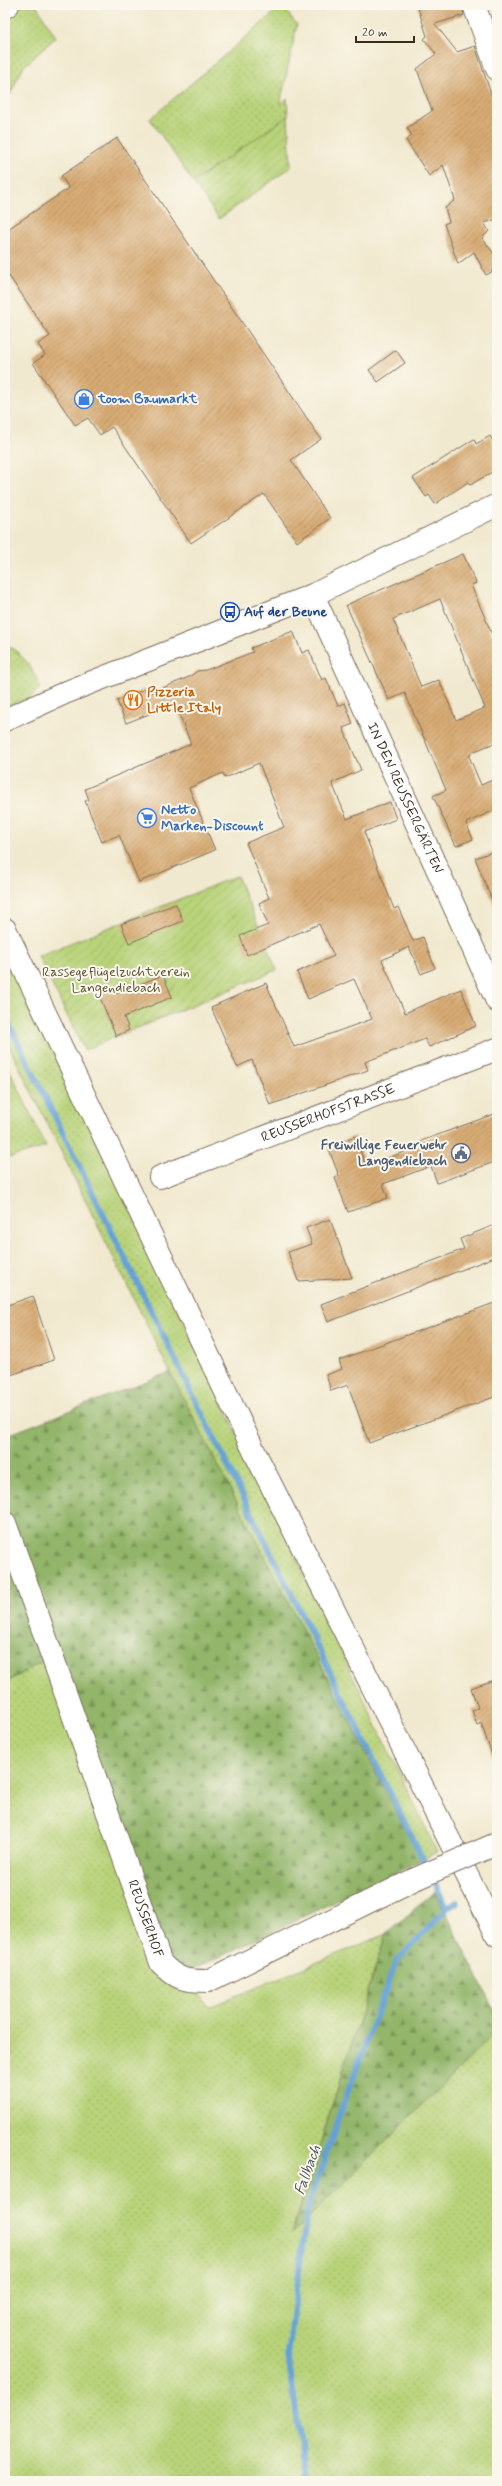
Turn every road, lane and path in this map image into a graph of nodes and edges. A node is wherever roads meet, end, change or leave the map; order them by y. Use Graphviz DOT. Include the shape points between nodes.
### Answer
graph roads {
  1 [pos="8,5"];
  2 [pos="474,5"];
  3 [pos="5,7"];
  4 [pos="497,69"];
  5 [pos="497,505"];
  6 [pos="313,594"];
  7 [pos="5,720"];
  8 [pos="5,929"];
  9 [pos="497,1001"];
  10 [pos="497,1049"];
  11 [pos="160,1177"];
  12 [pos="5,1523"];
  13 [pos="497,1844"];
  14 [pos="482,1905"];
  15 [pos="497,1935"];
  16 [pos="497,1944"];
  1 -- 3 [label="street"];
  2 -- 4 [label="street"];
  5 -- 6 [label="street"];
  6 -- 7 [label="street" via="82,686"];
  6 -- 9 [label="street, IN DEN REUSSERGÄRTEN"];
  8 -- 14 [label="street" via="254,1451"];
  10 -- 11 [label="street, REUSSERHOFSTRASSE"];
  12 -- 13 [label="street, REUSSERHOF, bridge" via="161,1963 172,1974 188,1981 208,1981 415,1879"];
  14 -- 15 [label="street"];
  14 -- 16 [label="street"];
}
